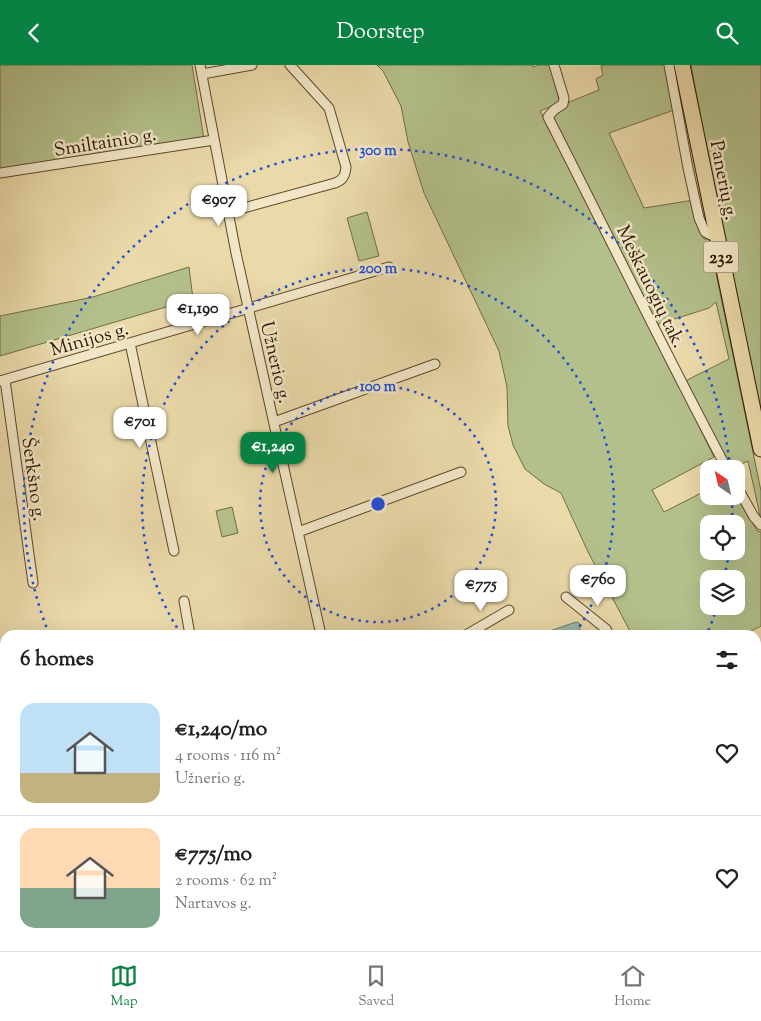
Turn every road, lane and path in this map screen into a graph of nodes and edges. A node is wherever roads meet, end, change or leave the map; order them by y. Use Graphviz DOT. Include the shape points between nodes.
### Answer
graph roads {
  1 [pos="252,65"];
  2 [pos="290,65"];
  3 [pos="554,65"];
  4 [pos="669,65"];
  5 [pos="682,65"];
  6 [pos="201,69"];
  7 [pos="214,141"];
  8 [pos="0,173"];
  9 [pos="228,212"];
  10 [pos="717,238"];
  11 [pos="389,267"];
  12 [pos="249,309"];
  13 [pos="130,343"];
  14 [pos="435,364"];
  15 [pos="2,380"];
  16 [pos="274,422"];
  17 [pos="761,449"];
  18 [pos="722,460"];
  19 [pos="461,472"];
  20 [pos="745,501"];
  21 [pos="761,525"];
  22 [pos="298,532"];
  23 [pos="174,551"];
  24 [pos="33,583"];
  25 [pos="566,597"];
  26 [pos="184,601"];
  27 [pos="509,610"];
  28 [pos="189,630"];
  29 [pos="320,630"];
  30 [pos="475,630"];
  31 [pos="606,630"];
  1 -- 6 [label="street"];
  2 -- 9 [label="street" via="328,107 346,174 335,183"];
  3 -- 18 [label="street, Meškauogių tak." via="564,98 563,104 548,117"];
  4 -- 10 [label="street" via="699,218 704,232"];
  5 -- 10 [label="main road, Panerių g. / 232"];
  6 -- 7 [label="street, Užnerio g."];
  7 -- 8 [label="street, Smiltainio g."];
  7 -- 9 [label="street, Užnerio g."];
  9 -- 12 [label="street, Užnerio g."];
  10 -- 17 [label="main road, Panerių g. / 232"];
  11 -- 12 [label="street, Minijos g."];
  12 -- 13 [label="street, Minijos g."];
  12 -- 16 [label="street, Užnerio g."];
  13 -- 15 [label="street, Minijos g."];
  13 -- 23 [label="street"];
  14 -- 16 [label="street"];
  15 -- 24 [label="street, Šerkšno g."];
  16 -- 22 [label="street, Užnerio g."];
  19 -- 22 [label="street"];
  20 -- 21 [label="street"];
  22 -- 29 [label="street, Užnerio g."];
  25 -- 31 [label="street"];
  26 -- 28 [label="street"];
  27 -- 30 [label="street"];
}
